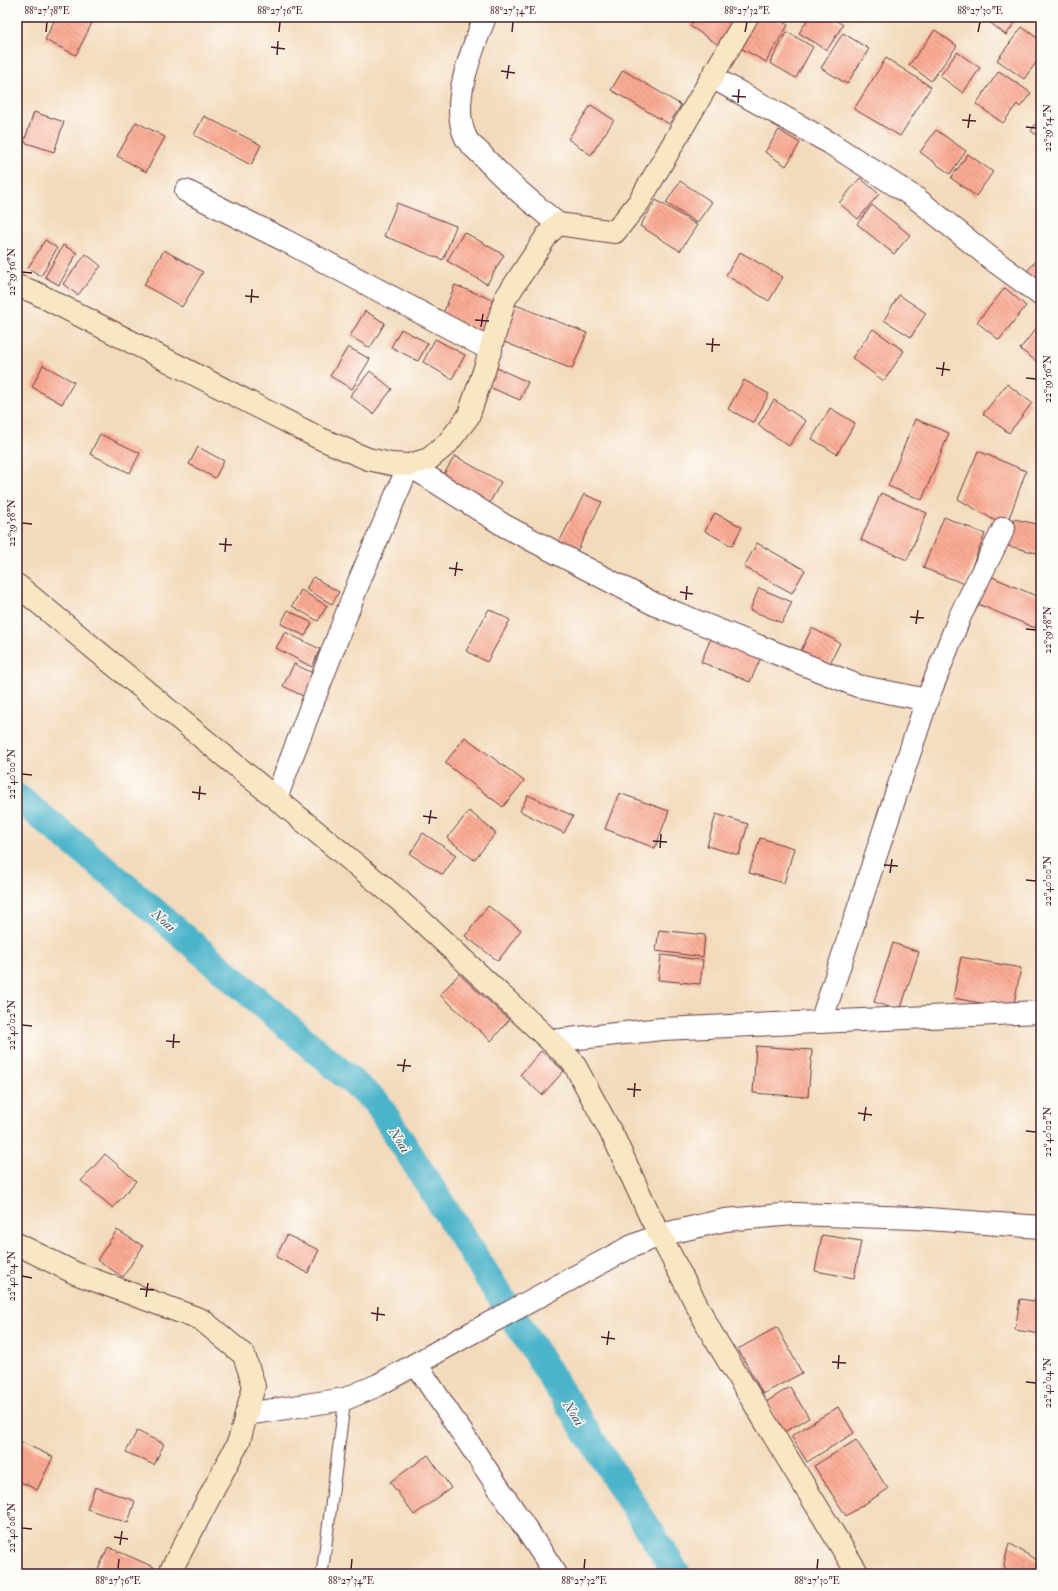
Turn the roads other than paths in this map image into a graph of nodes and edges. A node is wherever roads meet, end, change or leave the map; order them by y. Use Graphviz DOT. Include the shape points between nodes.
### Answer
graph roads {
  1 [pos="485,17"];
  2 [pos="747,17"];
  3 [pos="712,77"];
  4 [pos="186,190"];
  5 [pos="558,224"];
  6 [pos="17,286"];
  7 [pos="1041,295"];
  8 [pos="490,350"];
  9 [pos="409,465"];
  10 [pos="1004,528"];
  11 [pos="17,585"];
  12 [pos="927,700"];
  13 [pos="276,798"];
  14 [pos="1041,1012"];
  15 [pos="821,1022"];
  16 [pos="551,1041"];
  17 [pos="1041,1227"];
  18 [pos="660,1235"];
  19 [pos="17,1244"];
  20 [pos="416,1364"];
  21 [pos="345,1399"];
  22 [pos="246,1414"];
  23 [pos="169,1574"];
  24 [pos="322,1574"];
  25 [pos="556,1574"];
  26 [pos="858,1574"];
  1 -- 5 [label="street" via="470,55 462,88 460,119 466,139 499,174"];
  2 -- 3 [label="street"];
  3 -- 5 [label="street" via="639,202 614,232"];
  3 -- 7 [label="street" via="830,143 918,199"];
  4 -- 8 [label="street"];
  5 -- 8 [label="street" via="548,234 505,299"];
  6 -- 9 [label="street" via="34,292 318,438 368,459"];
  8 -- 9 [label="street" via="468,417 447,444 429,459"];
  9 -- 12 [label="street" via="505,526 656,605 858,686"];
  9 -- 13 [label="street" via="360,578"];
  10 -- 12 [label="street" via="960,616"];
  11 -- 13 [label="street"];
  12 -- 15 [label="street"];
  13 -- 16 [label="street" via="399,900"];
  14 -- 15 [label="street"];
  15 -- 16 [label="street" via="662,1029"];
  16 -- 18 [label="street" via="573,1062 615,1140"];
  17 -- 18 [label="street" via="914,1218 794,1214 725,1220"];
  18 -- 20 [label="street" via="630,1247"];
  18 -- 26 [label="street" via="712,1334"];
  19 -- 22 [label="street" via="75,1273 202,1320 244,1355 254,1386"];
  20 -- 21 [label="street" via="378,1385"];
  20 -- 25 [label="street"];
  21 -- 22 [label="street"];
  21 -- 24 [label="lane"];
  22 -- 23 [label="street" via="239,1441"];
}
